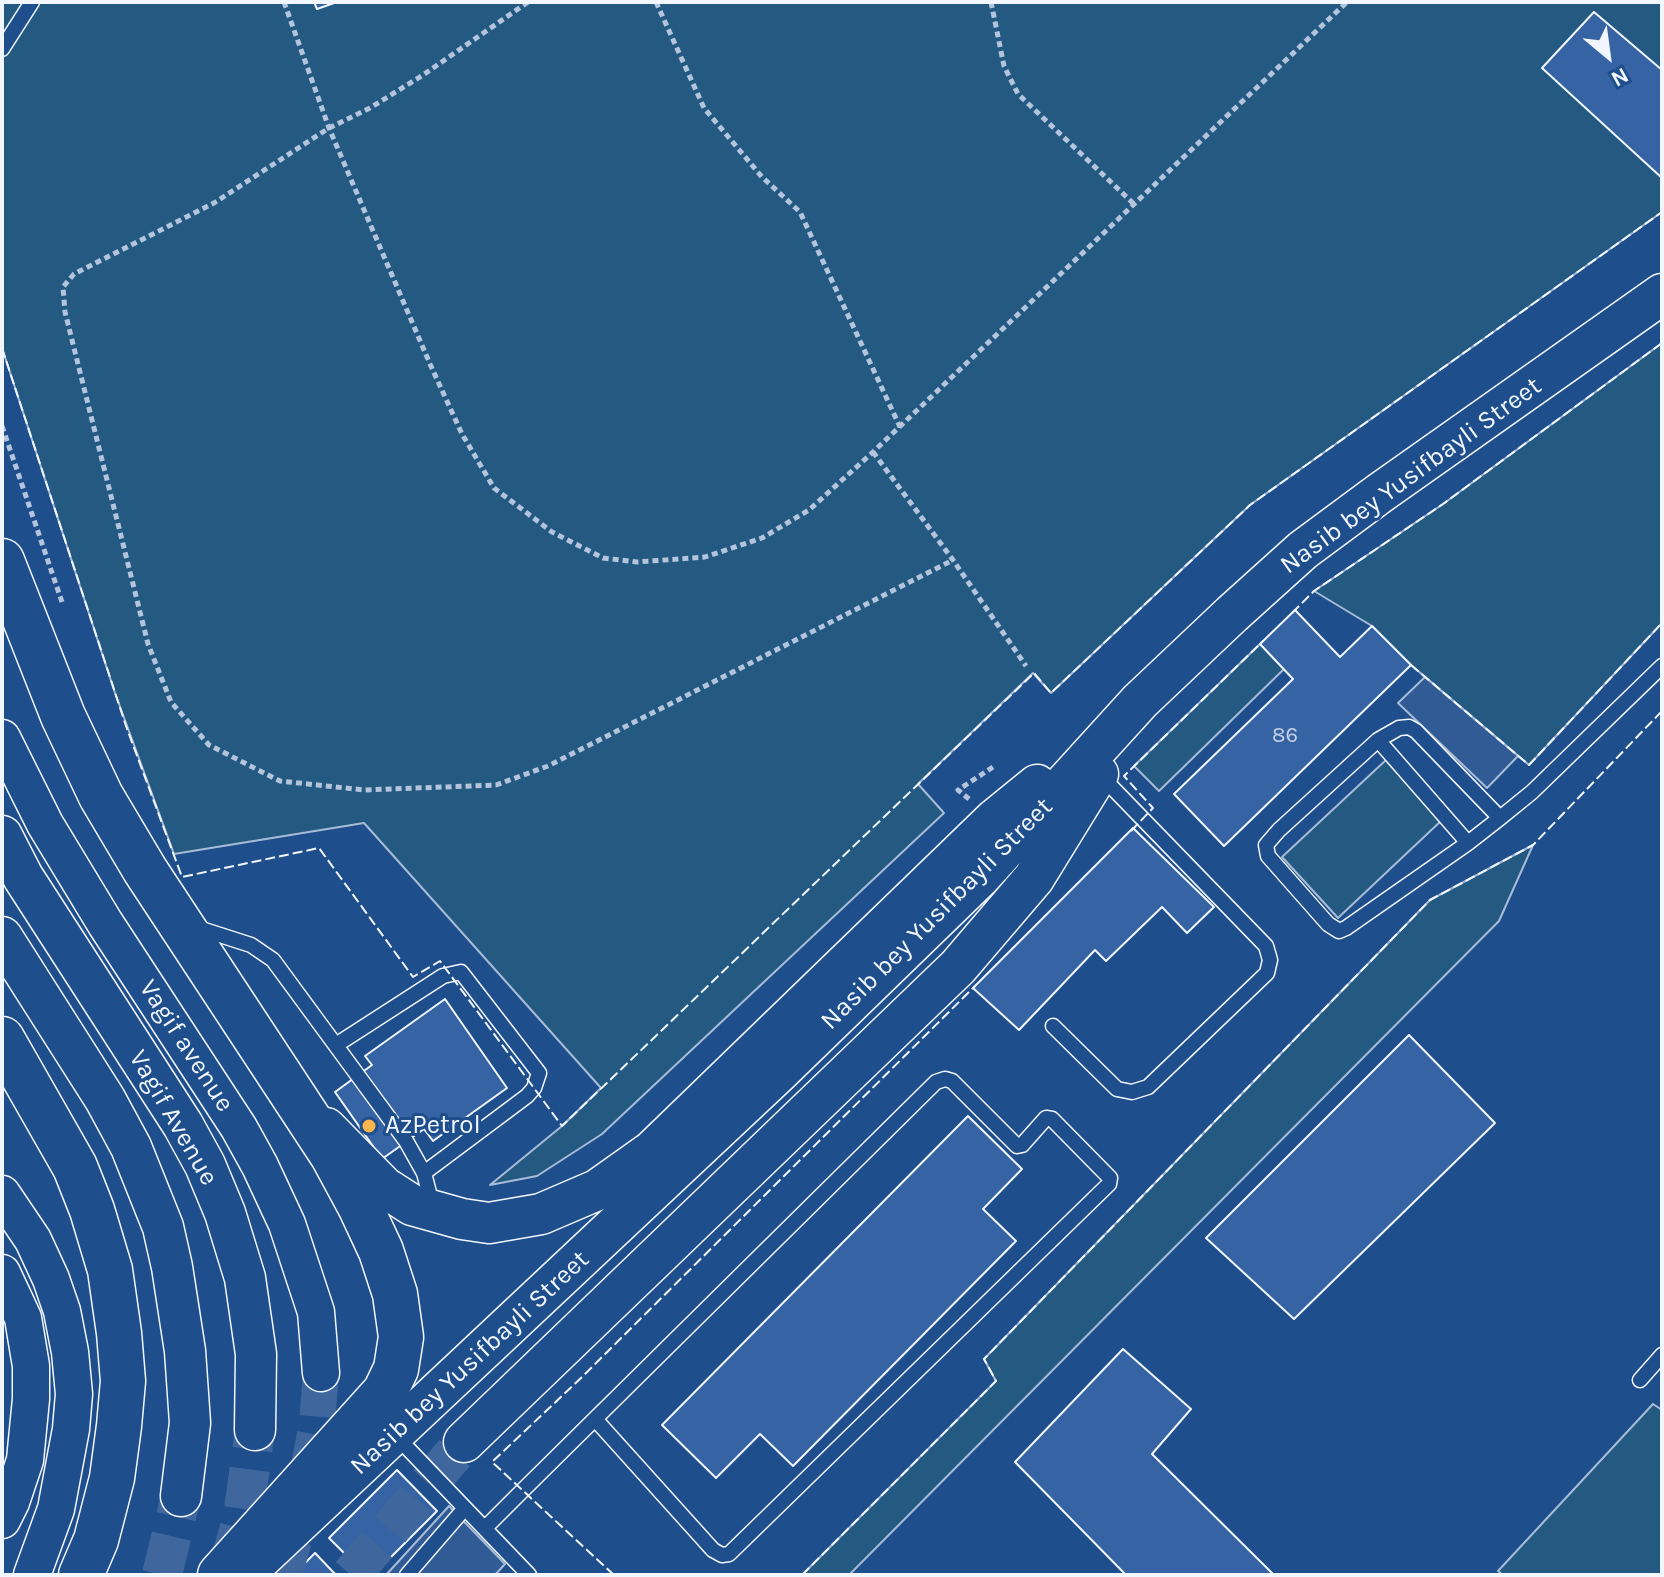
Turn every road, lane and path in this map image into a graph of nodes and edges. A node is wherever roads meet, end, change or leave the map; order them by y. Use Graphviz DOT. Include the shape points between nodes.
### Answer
graph roads {
  1 [pos="32,2"];
  2 [pos="284,2"];
  3 [pos="528,2"];
  4 [pos="656,2"];
  5 [pos="991,2"];
  6 [pos="1347,2"];
  7 [pos="2,49"];
  8 [pos="329,128"];
  9 [pos="1135,205"];
  10 [pos="1662,294"];
  11 [pos="2,426"];
  12 [pos="900,427"];
  13 [pos="873,452"];
  14 [pos="953,560"];
  15 [pos="2,561"];
  16 [pos="66,614"];
  17 [pos="1026,666"];
  18 [pos="1662,666"];
  19 [pos="1140,701"];
  20 [pos="2,738"];
  21 [pos="1378,740"];
  22 [pos="996,765"];
  23 [pos="1098,773"];
  24 [pos="958,790"];
  25 [pos="1500,818"];
  26 [pos="2,836"];
  27 [pos="1468,843"];
  28 [pos="181,923"];
  29 [pos="2,937"];
  30 [pos="1053,1026"];
  31 [pos="2,1039"];
  32 [pos="336,1045"];
  33 [pos="293,1095"];
  34 [pos="424,1173"];
  35 [pos="2,1194"];
  36 [pos="434,1212"];
  37 [pos="2,1273"];
  38 [pos="1662,1355"];
  39 [pos="321,1373"];
  40 [pos="1640,1380"];
  41 [pos="595,1419"];
  42 [pos="255,1430"];
  43 [pos="395,1434"];
  44 [pos="464,1442"];
  45 [pos="181,1496"];
  46 [pos="465,1508"];
  47 [pos="2,1520"];
  48 [pos="485,1528"];
  49 [pos="32,1575"];
  50 [pos="81,1575"];
  51 [pos="220,1575"];
  52 [pos="243,1575"];
  53 [pos="407,1575"];
  54 [pos="529,1575"];
  1 -- 7 [label="lane"];
  2 -- 8 [label="path"];
  3 -- 8 [label="path" via="423,75"];
  4 -- 12 [label="path" via="704,108 762,177 800,212"];
  5 -- 9 [label="path" via="1004,66 1018,94"];
  6 -- 9 [label="path"];
  8 -- 13 [label="path" via="462,434 494,488 552,532 603,558 637,562 705,557 762,538 809,510"];
  8 -- 14 [label="path" via="214,203 74,274 63,287 148,644 171,702 209,745 280,781 364,790 496,785 548,766"];
  9 -- 12 [label="path"];
  10 -- 19 [label="main road, Nasib bey Yusifbayli Street" via="1303,550"];
  11 -- 16 [label="path"];
  12 -- 13 [label="path"];
  13 -- 14 [label="path"];
  14 -- 17 [label="path"];
  15 -- 28 [label="main road" via="101,796"];
  18 -- 25 [label="lane"];
  19 -- 23 [label="main road"];
  19 -- 36 [label="main road" via="994,820 652,1151 597,1190 541,1214 489,1223"];
  19 -- 43 [label="main road, Nasib bey Yusifbayli Street" via="979,878"];
  20 -- 39 [label="street, Vagif avenue" via="53,837 260,1166 287,1224 316,1312"];
  21 -- 25 [label="lane" via="1399,728 1416,731"];
  21 -- 27 [label="lane"];
  21 -- 27 [label="lane" via="1279,830 1266,845 1268,856 1339,931"];
  22 -- 24 [label="path"];
  23 -- 30 [label="lane" via="1266,946 1270,960 1267,973 1148,1087 1132,1092 1117,1089"];
  23 -- 44 [label="main road" via="1034,878 958,967"];
  25 -- 27 [label="lane"];
  26 -- 42 [label="main road, Vagif Avenue" via="63,942 183,1125 210,1177 245,1278 256,1354"];
  28 -- 32 [label="lane" via="251,945 273,960"];
  28 -- 33 [label="main road"];
  29 -- 45 [label="main road, Vagif Avenue" via="105,1099 163,1227 190,1423"];
  31 -- 50 [label="main road" via="75,1167 110,1270 123,1381 112,1478"];
  32 -- 34 [label="lane"];
  32 -- 34 [label="lane" via="443,976 461,972 539,1073 527,1096"];
  33 -- 36 [label="main road" via="384,1187"];
  33 -- 51 [label="main road" via="333,1156 381,1251 401,1337 396,1369 385,1392"];
  34 -- 36 [label="lane"];
  35 -- 49 [label="street" via="28,1231 51,1279 65,1325 74,1394 56,1509"];
  37 -- 47 [label="street" via="23,1318 31,1366 25,1460"];
  38 -- 40 [label="lane"];
  41 -- 41 [label="lane" via="936,1082 952,1081 1017,1146 1046,1118 1052,1119 1110,1178 729,1554 713,1550"];
  41 -- 48 [label="lane"];
  43 -- 46 [label="lane"];
  43 -- 52 [label="main road, Nasib bey Yusifbayli Street"];
  46 -- 48 [label="lane"];
  46 -- 53 [label="lane"];
  48 -- 54 [label="lane"];
}
